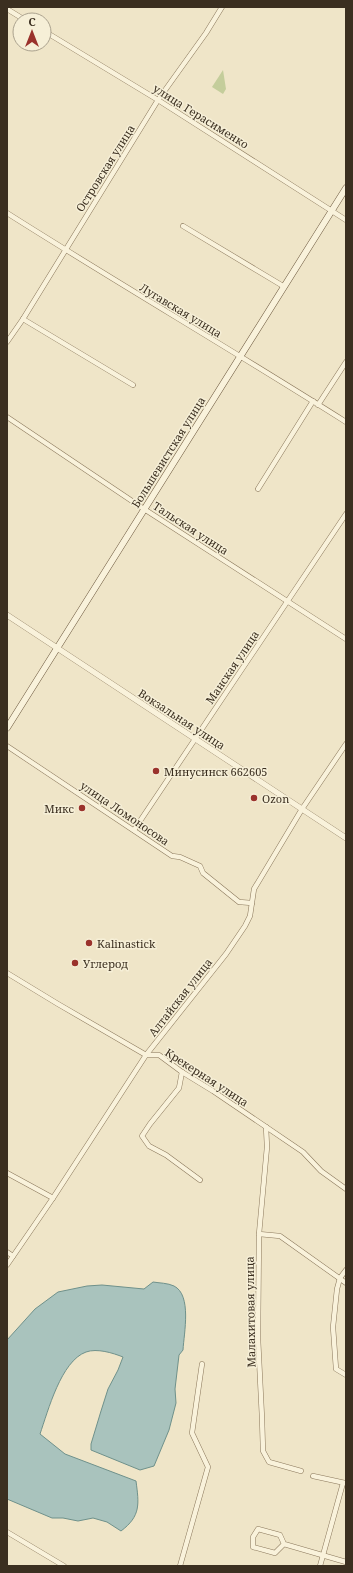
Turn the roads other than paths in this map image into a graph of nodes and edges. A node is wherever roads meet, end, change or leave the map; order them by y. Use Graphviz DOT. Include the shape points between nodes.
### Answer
graph roads {
  1 [pos="222,7"];
  2 [pos="52,36"];
  3 [pos="158,100"];
  4 [pos="346,188"];
  5 [pos="332,211"];
  6 [pos="7,213"];
  7 [pos="346,220"];
  8 [pos="183,226"];
  9 [pos="66,250"];
  10 [pos="283,286"];
  11 [pos="23,319"];
  12 [pos="7,342"];
  13 [pos="240,356"];
  14 [pos="346,362"];
  15 [pos="133,385"];
  16 [pos="313,401"];
  17 [pos="318,405"];
  18 [pos="7,417"];
  19 [pos="346,422"];
  20 [pos="258,489"];
  21 [pos="144,509"];
  22 [pos="346,514"];
  23 [pos="288,601"];
  24 [pos="7,615"];
  25 [pos="346,639"];
  26 [pos="57,649"];
  27 [pos="7,728"];
  28 [pos="195,739"];
  29 [pos="346,744"];
  30 [pos="7,746"];
  31 [pos="302,809"];
  32 [pos="134,830"];
  33 [pos="346,838"];
  34 [pos="252,903"];
  35 [pos="7,972"];
  36 [pos="146,1055"];
  37 [pos="182,1072"];
  38 [pos="266,1127"];
  39 [pos="7,1172"];
  40 [pos="200,1180"];
  41 [pos="346,1189"];
  42 [pos="53,1198"];
  43 [pos="259,1234"];
  44 [pos="7,1252"];
  45 [pos="13,1256"];
  46 [pos="7,1265"];
  47 [pos="346,1270"];
  48 [pos="340,1278"];
  49 [pos="346,1283"];
  50 [pos="202,1364"];
  51 [pos="346,1374"];
  52 [pos="301,1471"];
  53 [pos="314,1476"];
  54 [pos="345,1483"];
  55 [pos="7,1532"];
  56 [pos="284,1544"];
  57 [pos="323,1556"];
  58 [pos="346,1562"];
  59 [pos="64,1566"];
  60 [pos="180,1566"];
  61 [pos="320,1566"];
  1 -- 3 [label="street, Островская улица"];
  2 -- 3 [label="street, улица Герасименко"];
  3 -- 5 [label="street, улица Герасименко"];
  3 -- 9 [label="street, Островская улица"];
  4 -- 5 [label="main road, Большевистская улица"];
  5 -- 7 [label="street, улица Герасименко"];
  5 -- 10 [label="main road, Большевистская улица"];
  6 -- 9 [label="street, Лугавская улица"];
  8 -- 10 [label="street"];
  9 -- 11 [label="street, Островская улица"];
  9 -- 13 [label="street, Лугавская улица"];
  10 -- 13 [label="main road, Большевистская улица"];
  11 -- 12 [label="street, Островская улица"];
  11 -- 15 [label="street"];
  13 -- 16 [label="street, Лугавская улица"];
  13 -- 21 [label="main road, Большевистская улица"];
  14 -- 17 [label="street"];
  16 -- 17 [label="street, Лугавская улица"];
  16 -- 20 [label="street"];
  17 -- 19 [label="street, Лугавская улица"];
  18 -- 21 [label="street, Тальская улица"];
  21 -- 23 [label="street, Тальская улица"];
  21 -- 26 [label="main road, Большевистская улица"];
  22 -- 23 [label="street, Манская улица"];
  23 -- 25 [label="street, Тальская улица"];
  23 -- 28 [label="street, Манская улица"];
  24 -- 26 [label="street, Вокзальная улица"];
  26 -- 27 [label="main road, Большевистская улица"];
  26 -- 28 [label="street, Вокзальная улица"];
  28 -- 31 [label="street, Вокзальная улица"];
  28 -- 32 [label="street, Манская улица"];
  29 -- 31 [label="street, Алтайская улица"];
  30 -- 32 [label="street, улица Ломоносова"];
  31 -- 33 [label="street, Вокзальная улица"];
  31 -- 34 [label="street, Алтайская улица" via="254,889"];
  32 -- 34 [label="street, улица Ломоносова" via="172,856 200,866 203,873 239,902"];
  34 -- 36 [label="street, Алтайская улица" via="250,916 226,954"];
  35 -- 36 [label="street, Крекерная улица"];
  36 -- 37 [label="street, Крекерная улица" via="159,1055"];
  36 -- 42 [label="street, Алтайская улица"];
  37 -- 38 [label="street, Крекерная улица"];
  37 -- 40 [label="street" via="178,1088 142,1136 149,1146"];
  38 -- 41 [label="street, Крекерная улица" via="303,1152 321,1171"];
  38 -- 43 [label="street, Малахитовая улица" via="267,1147"];
  39 -- 42 [label="street"];
  42 -- 45 [label="street, Алтайская улица"];
  43 -- 48 [label="street" via="280,1236"];
  43 -- 52 [label="street, Малахитовая улица" via="258,1338 263,1451 269,1462"];
  44 -- 45 [label="street"];
  45 -- 46 [label="street, Алтайская улица"];
  47 -- 48 [label="street"];
  48 -- 49 [label="street"];
  48 -- 51 [label="street" via="333,1327 336,1369"];
  50 -- 60 [label="street" via="192,1433 208,1467"];
  53 -- 54 [label="street"];
  54 -- 57 [label="street"];
  55 -- 59 [label="street"];
  56 -- 56 [label="street" via="280,1535 258,1529 253,1537 253,1547 275,1554"];
  56 -- 57 [label="street"];
  57 -- 58 [label="street"];
  57 -- 61 [label="street"];
}
